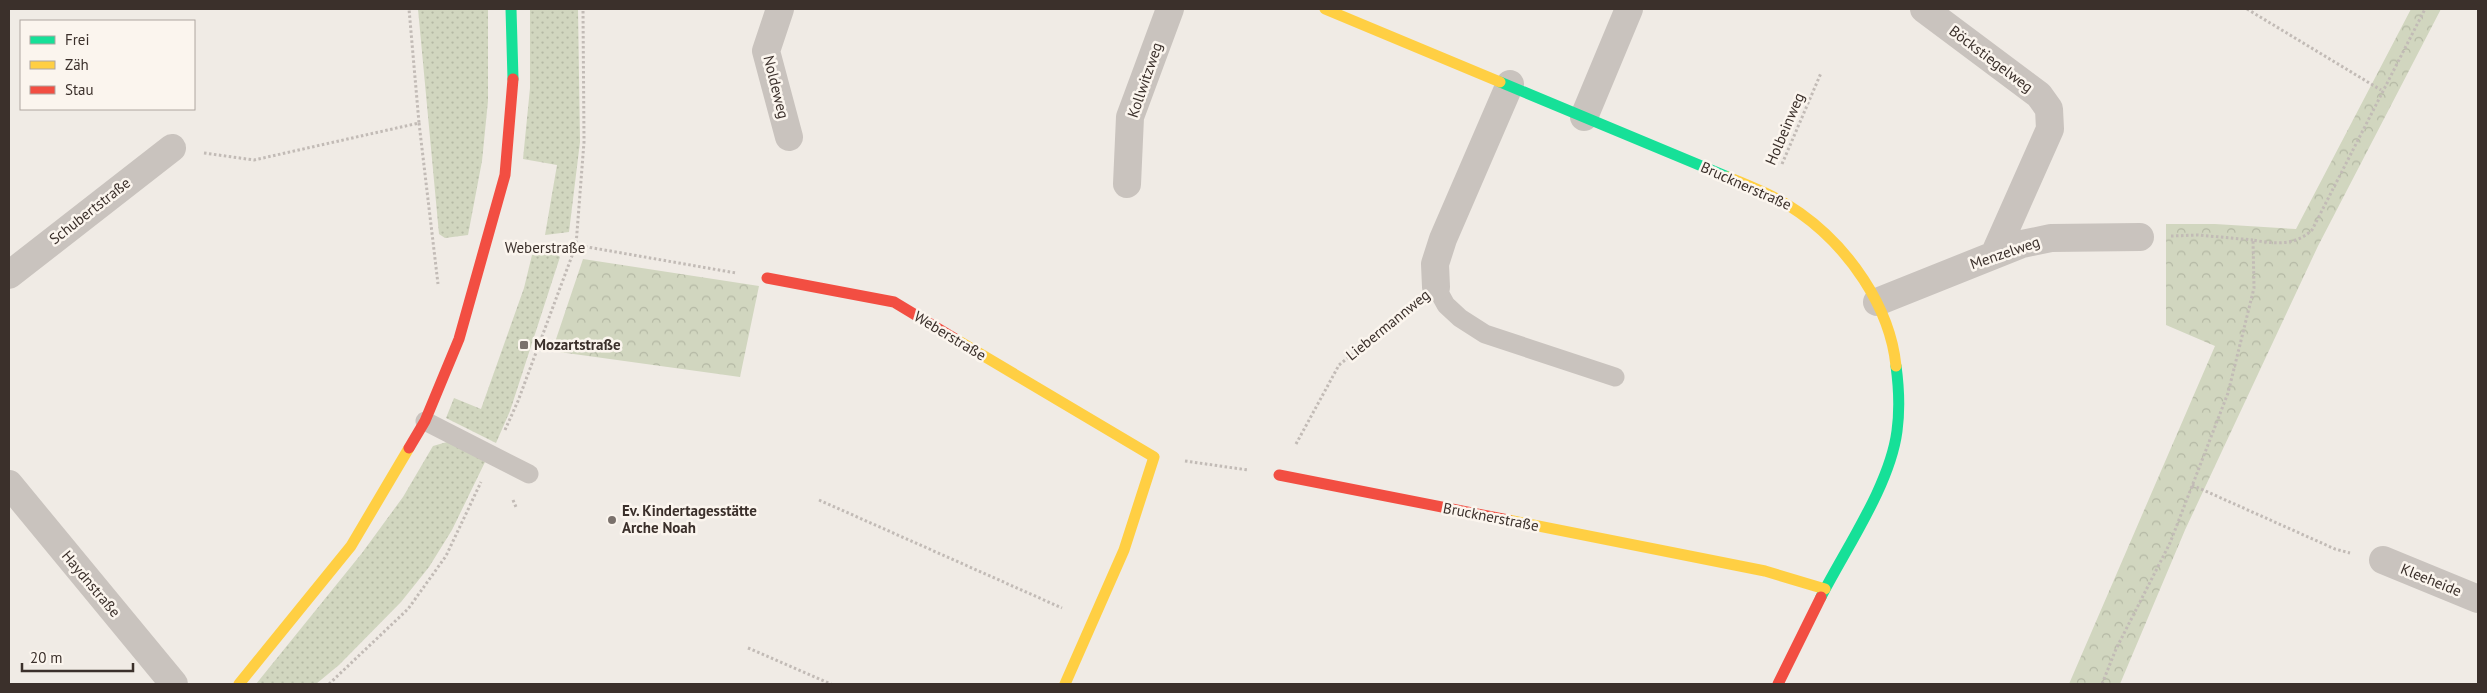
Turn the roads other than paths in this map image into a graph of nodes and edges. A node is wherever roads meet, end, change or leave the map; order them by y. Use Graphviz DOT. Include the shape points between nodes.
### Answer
graph roads {
  1 [pos="511,9"];
  2 [pos="780,9"];
  3 [pos="1170,9"];
  4 [pos="1325,9"];
  5 [pos="1629,9"];
  6 [pos="1924,9"];
  7 [pos="1362,16"];
  8 [pos="1510,84"];
  9 [pos="1584,116"];
  10 [pos="789,137"];
  11 [pos="172,148"];
  12 [pos="1127,184"];
  13 [pos="2140,237"];
  14 [pos="1996,253"];
  15 [pos="9,275"];
  16 [pos="767,278"];
  17 [pos="1436,287"];
  18 [pos="1877,302"];
  19 [pos="1615,377"];
  20 [pos="425,422"];
  21 [pos="529,474"];
  22 [pos="1279,475"];
  23 [pos="9,484"];
  24 [pos="2383,560"];
  25 [pos="1825,589"];
  26 [pos="2478,599"];
  27 [pos="174,684"];
  28 [pos="239,684"];
  29 [pos="1065,684"];
  30 [pos="1778,684"];
  1 -- 20 [label="street" via="513,90 505,175 459,338"];
  2 -- 10 [label="street, Noldeweg" via="766,51"];
  3 -- 12 [label="street, Kollwitzweg" via="1130,117"];
  4 -- 7 [label="street, Brucknerstraße"];
  5 -- 9 [label="street"];
  6 -- 14 [label="street, Böckstiegelweg" via="2039,95 2049,109 2050,129"];
  7 -- 8 [label="street, Brucknerstraße"];
  8 -- 9 [label="street, Brucknerstraße"];
  8 -- 17 [label="street, Liebermannweg" via="1443,239 1435,264"];
  9 -- 18 [label="street, Brucknerstraße" via="1794,207 1822,228 1844,252"];
  11 -- 15 [label="street, Schubertstraße"];
  13 -- 14 [label="street, Menzelweg" via="2051,238"];
  14 -- 18 [label="street, Menzelweg"];
  16 -- 29 [label="street, Weberstraße" via="894,302 1154,457 1124,550"];
  17 -- 19 [label="lane" via="1446,305 1485,334"];
  18 -- 25 [label="street, Brucknerstraße" via="1894,352 1899,386 1896,432 1880,481"];
  20 -- 21 [label="lane"];
  20 -- 28 [label="street" via="351,546"];
  22 -- 25 [label="street, Brucknerstraße" via="1765,571"];
  23 -- 27 [label="street, Haydnstraße"];
  24 -- 26 [label="street, Kleeheide"];
  25 -- 30 [label="street, Brucknerstraße"];
}
